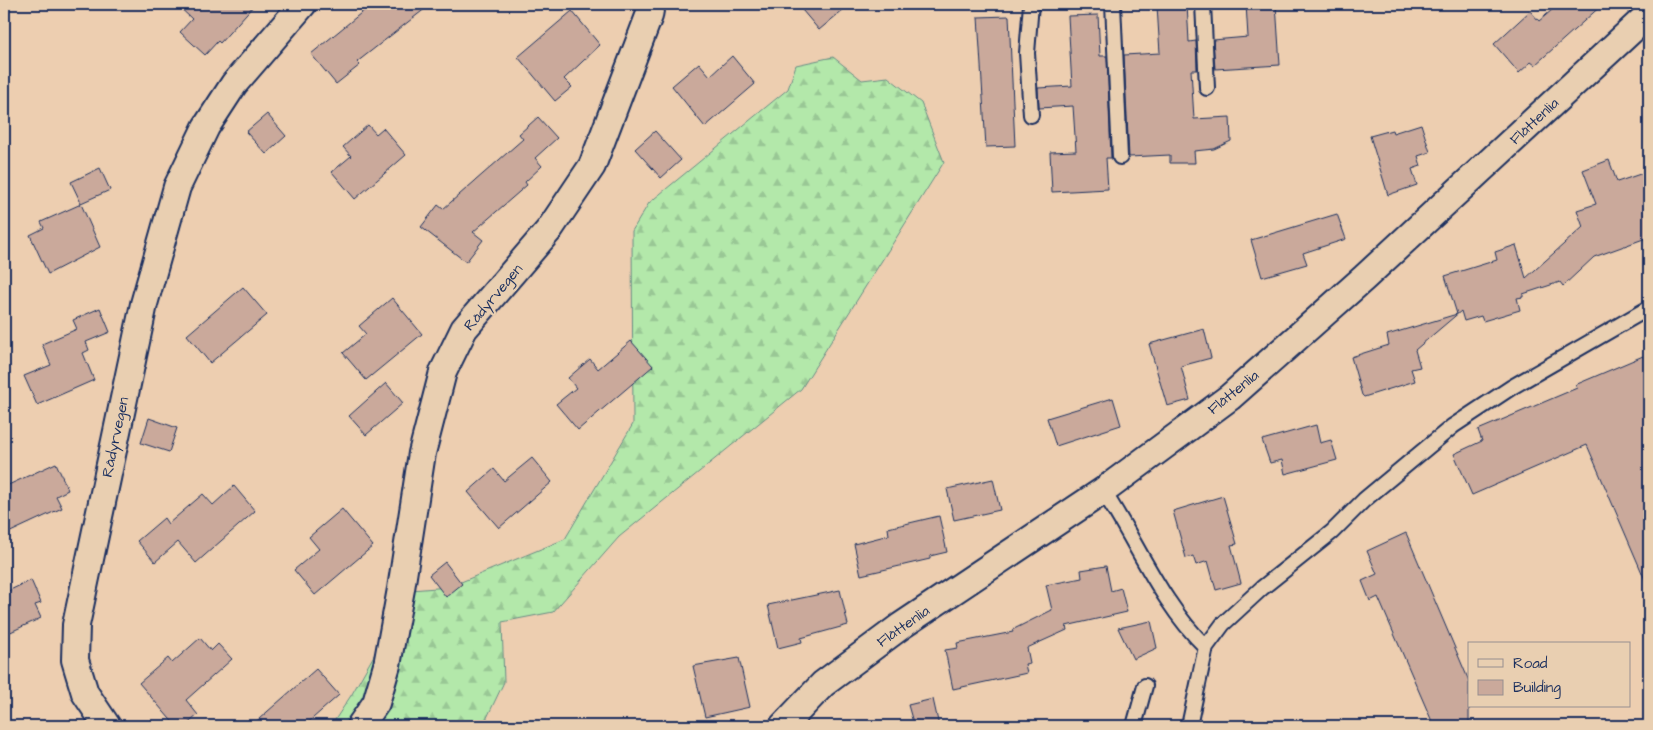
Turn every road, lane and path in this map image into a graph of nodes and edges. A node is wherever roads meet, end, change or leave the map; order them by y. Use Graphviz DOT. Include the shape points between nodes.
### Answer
graph roads {
  1 [pos="303,4"];
  2 [pos="651,4"];
  3 [pos="1031,4"];
  4 [pos="1113,4"];
  5 [pos="1203,4"];
  6 [pos="1649,14"];
  7 [pos="1207,88"];
  8 [pos="1031,115"];
  9 [pos="1120,157"];
  10 [pos="1649,308"];
  11 [pos="1103,491"];
  12 [pos="1206,647"];
  13 [pos="1145,686"];
  14 [pos="107,726"];
  15 [pos="360,726"];
  16 [pos="783,726"];
  17 [pos="1134,726"];
  18 [pos="1189,726"];
  1 -- 14 [label="street, Rådyrvegen" via="234,84 206,127 177,187 144,304 76,625 75,660 85,693"];
  2 -- 15 [label="street, Rådyrvegen" via="592,166 549,230 464,329 443,372 422,452 387,665 376,703"];
  3 -- 8 [label="lane" via="1027,53"];
  4 -- 9 [label="lane"];
  5 -- 7 [label="lane"];
  6 -- 11 [label="street, Flåttenlia" via="1364,278 1230,397"];
  10 -- 12 [label="lane" via="1520,382 1453,426 1364,500 1332,532 1262,588 1223,624"];
  11 -- 12 [label="lane" via="1179,619"];
  11 -- 16 [label="street, Flåttenlia" via="901,626 824,684"];
  12 -- 18 [label="lane"];
  13 -- 17 [label="lane"];
}
